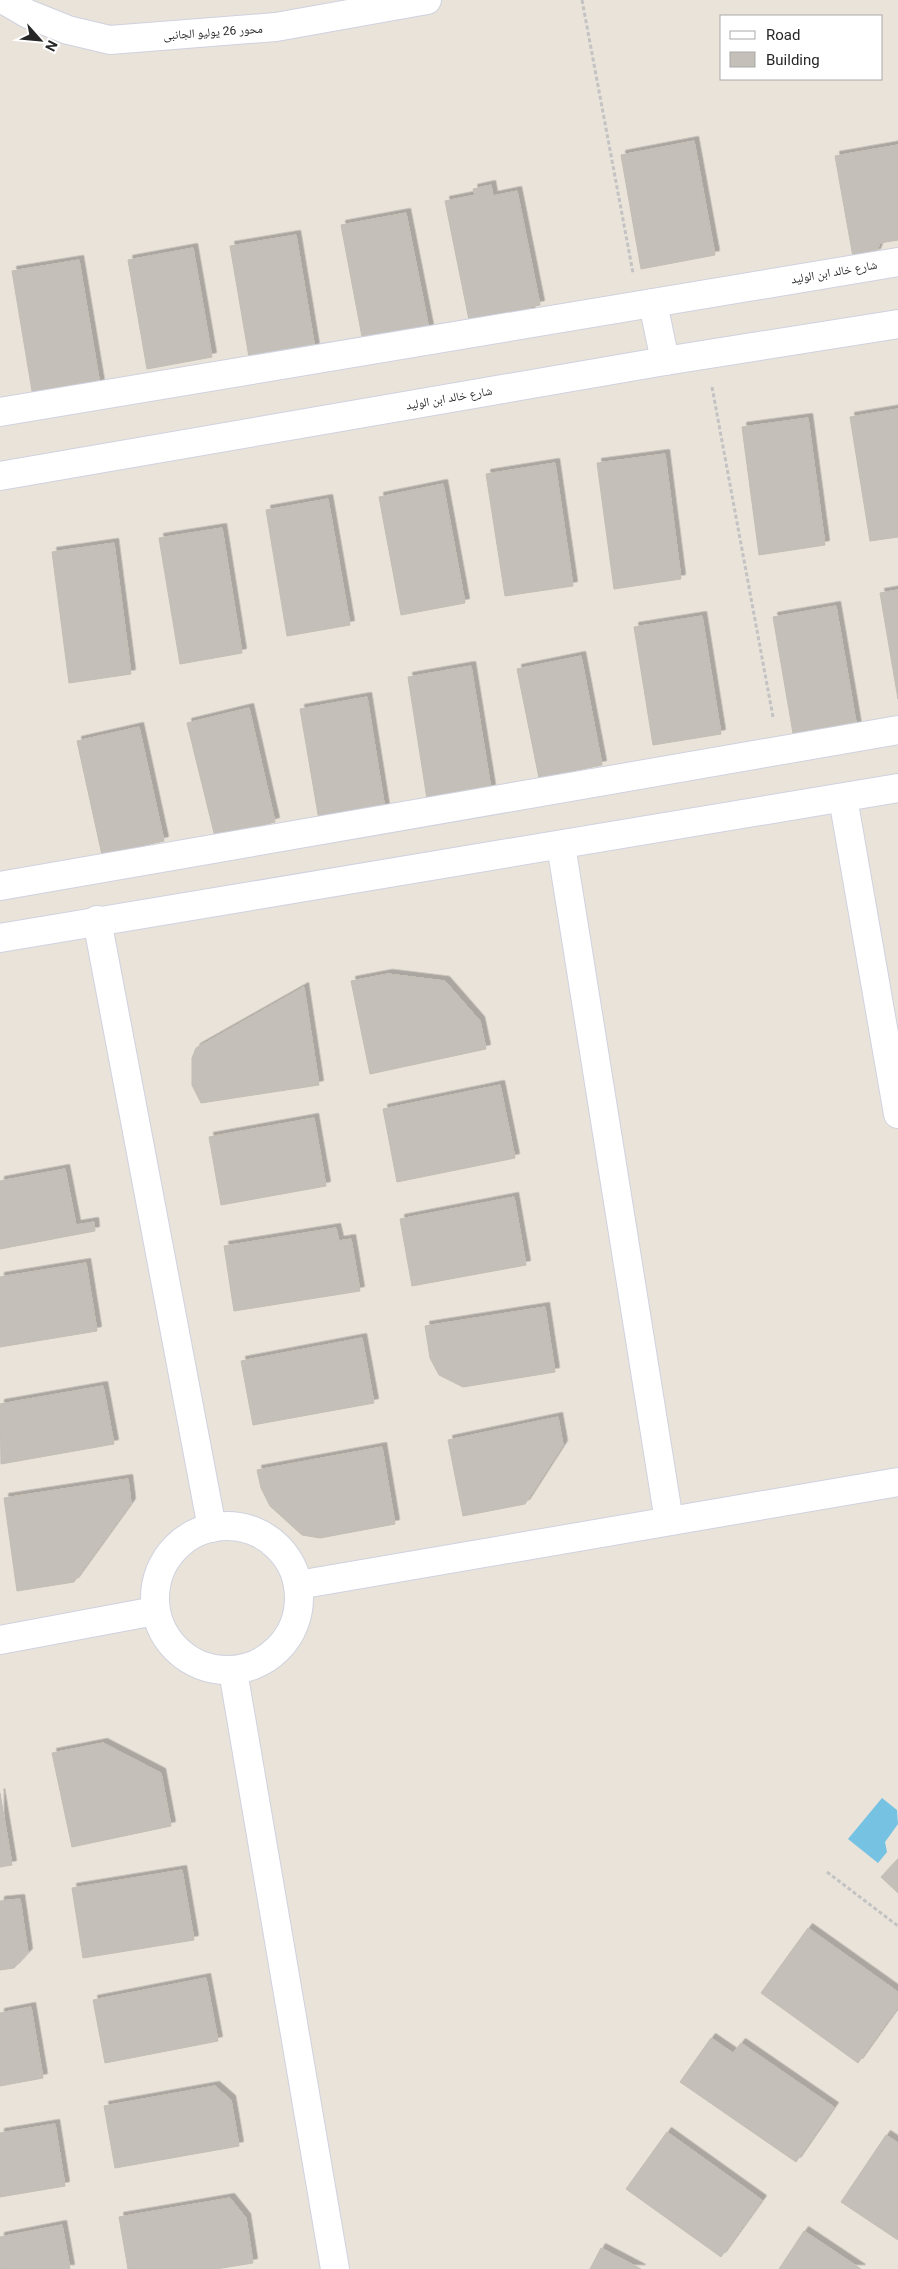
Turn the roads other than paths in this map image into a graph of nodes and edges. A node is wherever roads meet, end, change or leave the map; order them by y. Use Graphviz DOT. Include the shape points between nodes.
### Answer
graph roads {
  1 [pos="4,0"];
  2 [pos="428,0"];
  3 [pos="898,262"];
  4 [pos="646,304"];
  5 [pos="898,324"];
  6 [pos="665,361"];
  7 [pos="0,412"];
  8 [pos="0,476"];
  9 [pos="898,730"];
  10 [pos="898,788"];
  11 [pos="843,798"];
  12 [pos="561,845"];
  13 [pos="0,886"];
  14 [pos="97,920"];
  15 [pos="0,938"];
  16 [pos="898,1114"];
  17 [pos="898,1482"];
  18 [pos="669,1521"];
  19 [pos="212,1528"];
  20 [pos="298,1585"];
  21 [pos="156,1611"];
  22 [pos="0,1640"];
  23 [pos="233,1671"];
  24 [pos="335,2269"];
  1 -- 2 [label="street, محور 26 يوليو الجانبى" via="68,30 110,40 276,27"];
  3 -- 4 [label="street, شارع خالد ابن الوليد"];
  4 -- 6 [label="street"];
  4 -- 7 [label="street, شارع خالد ابن الوليد"];
  5 -- 6 [label="street, شارع خالد ابن الوليد"];
  6 -- 8 [label="street, شارع خالد ابن الوليد"];
  9 -- 13 [label="street"];
  10 -- 11 [label="street"];
  11 -- 12 [label="street"];
  11 -- 16 [label="street"];
  12 -- 14 [label="street"];
  12 -- 18 [label="street"];
  14 -- 15 [label="street"];
  14 -- 19 [label="street"];
  17 -- 18 [label="street"];
  18 -- 20 [label="street"];
  19 -- 20 [label="street" via="235,1526 257,1532 276,1545 290,1563"];
  19 -- 21 [label="street" via="191,1535 174,1549 155,1588"];
  20 -- 23 [label="street" via="298,1609 291,1632 276,1651 256,1664"];
  21 -- 22 [label="street"];
  21 -- 23 [label="street" via="162,1631 174,1649 192,1662 212,1669"];
  23 -- 24 [label="street"];
}
